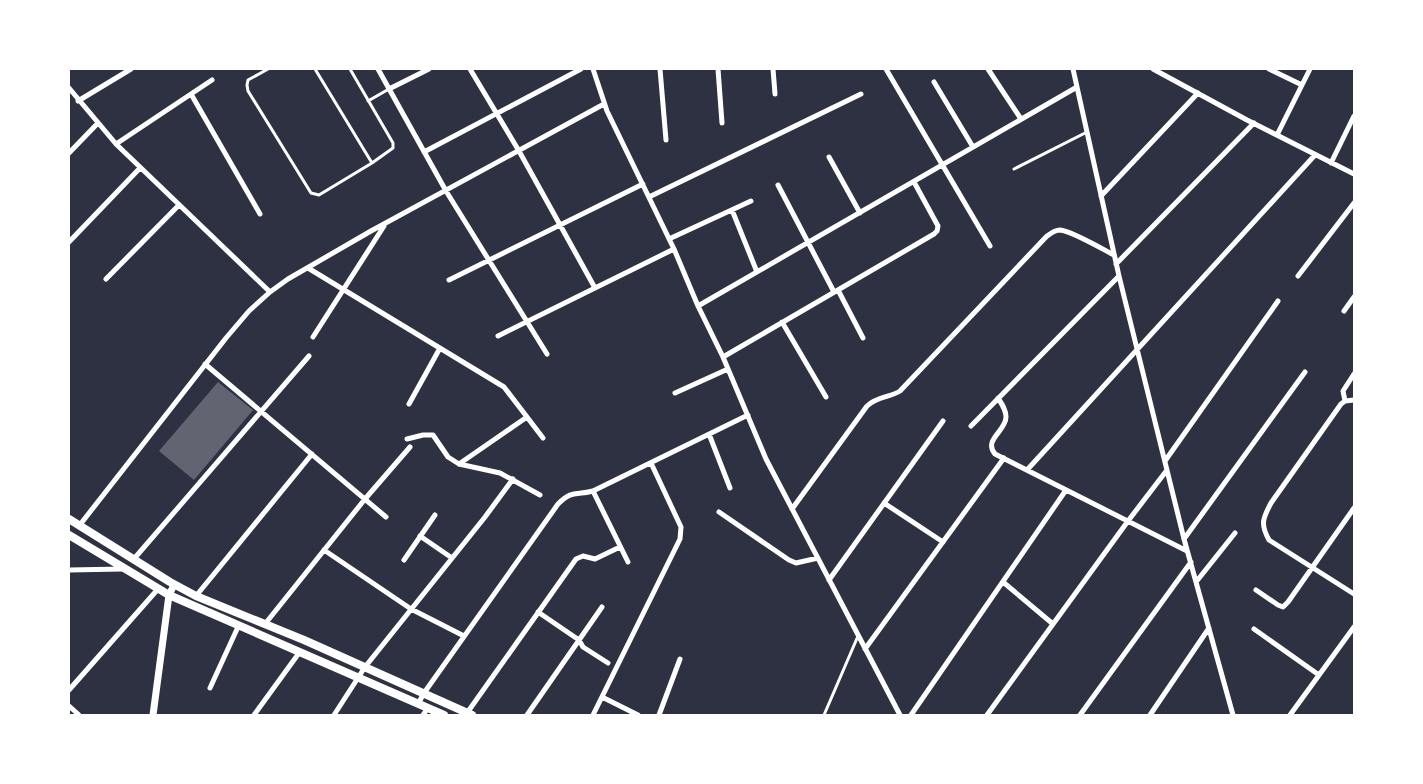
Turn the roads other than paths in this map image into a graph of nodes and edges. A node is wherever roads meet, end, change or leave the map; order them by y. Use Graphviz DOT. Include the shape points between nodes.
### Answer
graph roads {
  1 [pos="131,69"];
  2 [pos="268,69"];
  3 [pos="315,69"];
  4 [pos="350,69"];
  5 [pos="378,69"];
  6 [pos="429,69"];
  7 [pos="470,69"];
  8 [pos="581,69"];
  9 [pos="593,69"];
  10 [pos="660,69"];
  11 [pos="718,69"];
  12 [pos="773,69"];
  13 [pos="886,69"];
  14 [pos="988,69"];
  15 [pos="1073,69"];
  16 [pos="1154,69"];
  17 [pos="1269,69"];
  18 [pos="1310,69"];
  19 [pos="212,80"];
  20 [pos="934,82"];
  21 [pos="1302,85"];
  22 [pos="1077,87"];
  23 [pos="69,88"];
  24 [pos="389,89"];
  25 [pos="1198,93"];
  26 [pos="191,94"];
  27 [pos="775,94"];
  28 [pos="861,94"];
  29 [pos="78,101"];
  30 [pos="368,101"];
  31 [pos="604,104"];
  32 [pos="496,113"];
  33 [pos="1354,116"];
  34 [pos="1021,119"];
  35 [pos="722,123"];
  36 [pos="1254,123"];
  37 [pos="98,124"];
  38 [pos="1087,132"];
  39 [pos="1277,135"];
  40 [pos="666,140"];
  41 [pos="116,144"];
  42 [pos="974,147"];
  43 [pos="519,151"];
  44 [pos="424,152"];
  45 [pos="69,153"];
  46 [pos="1316,155"];
  47 [pos="829,157"];
  48 [pos="372,163"];
  49 [pos="1331,163"];
  50 [pos="943,165"];
  51 [pos="140,168"];
  52 [pos="1014,170"];
  53 [pos="1354,174"];
  54 [pos="914,182"];
  55 [pos="643,184"];
  56 [pos="778,185"];
  57 [pos="446,191"];
  58 [pos="1101,196"];
  59 [pos="649,197"];
  60 [pos="752,201"];
  61 [pos="1354,203"];
  62 [pos="179,205"];
  63 [pos="732,210"];
  64 [pos="860,213"];
  65 [pos="260,214"];
  66 [pos="385,224"];
  67 [pos="560,225"];
  68 [pos="669,239"];
  69 [pos="69,242"];
  70 [pos="808,243"];
  71 [pos="990,246"];
  72 [pos="674,249"];
  73 [pos="1114,255"];
  74 [pos="488,260"];
  75 [pos="1116,264"];
  76 [pos="308,268"];
  77 [pos="757,272"];
  78 [pos="1119,276"];
  79 [pos="1298,276"];
  80 [pos="106,280"];
  81 [pos="448,280"];
  82 [pos="595,288"];
  83 [pos="343,289"];
  84 [pos="836,291"];
  85 [pos="270,292"];
  86 [pos="1354,297"];
  87 [pos="1278,301"];
  88 [pos="698,306"];
  89 [pos="1344,311"];
  90 [pos="527,322"];
  91 [pos="782,322"];
  92 [pos="498,336"];
  93 [pos="313,337"];
  94 [pos="864,338"];
  95 [pos="440,348"];
  96 [pos="1137,349"];
  97 [pos="547,354"];
  98 [pos="308,356"];
  99 [pos="723,357"];
  100 [pos="205,364"];
  101 [pos="728,369"];
  102 [pos="1305,372"];
  103 [pos="1354,374"];
  104 [pos="675,393"];
  105 [pos="826,397"];
  106 [pos="998,398"];
  107 [pos="1354,400"];
  108 [pos="1345,401"];
  109 [pos="409,404"];
  110 [pos="262,411"];
  111 [pos="748,415"];
  112 [pos="527,416"];
  113 [pos="943,421"];
  114 [pos="971,426"];
  115 [pos="709,434"];
  116 [pos="543,438"];
  117 [pos="407,439"];
  118 [pos="410,447"];
  119 [pos="312,454"];
  120 [pos="1004,458"];
  121 [pos="1164,461"];
  122 [pos="651,462"];
  123 [pos="459,464"];
  124 [pos="1027,470"];
  125 [pos="1167,470"];
  126 [pos="513,479"];
  127 [pos="730,488"];
  128 [pos="593,490"];
  129 [pos="1066,490"];
  130 [pos="540,495"];
  131 [pos="365,499"];
  132 [pos="884,503"];
  133 [pos="1354,508"];
  134 [pos="792,509"];
  135 [pos="719,512"];
  136 [pos="435,515"];
  137 [pos="386,517"];
  138 [pos="69,519"];
  139 [pos="1128,521"];
  140 [pos="79,526"];
  141 [pos="1235,532"];
  142 [pos="69,535"];
  143 [pos="420,536"];
  144 [pos="1184,539"];
  145 [pos="944,542"];
  146 [pos="620,547"];
  147 [pos="324,550"];
  148 [pos="1187,551"];
  149 [pos="452,558"];
  150 [pos="818,558"];
  151 [pos="133,560"];
  152 [pos="404,560"];
  153 [pos="628,562"];
  154 [pos="1191,562"];
  155 [pos="1313,568"];
  156 [pos="123,569"];
  157 [pos="69,570"];
  158 [pos="829,580"];
  159 [pos="1003,582"];
  160 [pos="1196,582"];
  161 [pos="174,584"];
  162 [pos="158,589"];
  163 [pos="1256,590"];
  164 [pos="1354,594"];
  165 [pos="169,595"];
  166 [pos="196,596"];
  167 [pos="602,607"];
  168 [pos="411,609"];
  169 [pos="538,612"];
  170 [pos="265,624"];
  171 [pos="1053,624"];
  172 [pos="238,627"];
  173 [pos="1354,627"];
  174 [pos="1209,628"];
  175 [pos="1254,629"];
  176 [pos="858,635"];
  177 [pos="464,636"];
  178 [pos="579,640"];
  179 [pos="865,650"];
  180 [pos="299,653"];
  181 [pos="680,659"];
  182 [pos="608,663"];
  183 [pos="365,667"];
  184 [pos="1319,675"];
  185 [pos="359,679"];
  186 [pos="210,688"];
  187 [pos="69,690"];
  188 [pos="424,693"];
  189 [pos="602,697"];
  190 [pos="418,704"];
  191 [pos="69,706"];
  192 [pos="425,712"];
  193 [pos="469,714"];
  194 [pos="79,715"];
  195 [pos="153,715"];
  196 [pos="254,715"];
  197 [pos="334,715"];
  198 [pos="444,715"];
  199 [pos="527,715"];
  200 [pos="593,715"];
  201 [pos="638,715"];
  202 [pos="660,715"];
  203 [pos="824,715"];
  204 [pos="900,715"];
  205 [pos="911,715"];
  206 [pos="987,715"];
  207 [pos="1080,715"];
  208 [pos="1150,715"];
  209 [pos="1233,715"];
  210 [pos="1290,715"];
  1 -- 29 [label="street"];
  2 -- 48 [label="lane" via="248,80 248,91 311,193 324,193"];
  3 -- 48 [label="lane"];
  4 -- 30 [label="lane"];
  5 -- 24 [label="street"];
  6 -- 24 [label="street"];
  7 -- 32 [label="street"];
  8 -- 32 [label="street"];
  9 -- 31 [label="street"];
  10 -- 40 [label="street"];
  11 -- 35 [label="street"];
  12 -- 27 [label="street"];
  13 -- 50 [label="street"];
  14 -- 34 [label="street"];
  15 -- 22 [label="street"];
  16 -- 25 [label="street"];
  17 -- 21 [label="street"];
  18 -- 21 [label="street"];
  19 -- 26 [label="street"];
  20 -- 42 [label="street"];
  21 -- 39 [label="street"];
  22 -- 34 [label="street"];
  22 -- 38 [label="street"];
  23 -- 29 [label="street"];
  24 -- 30 [label="lane"];
  24 -- 44 [label="street"];
  25 -- 36 [label="street"];
  25 -- 58 [label="street"];
  26 -- 41 [label="street"];
  26 -- 65 [label="street"];
  28 -- 59 [label="street"];
  29 -- 37 [label="street"];
  30 -- 48 [label="lane" via="393,143 390,151"];
  31 -- 43 [label="street"];
  31 -- 55 [label="street"];
  32 -- 43 [label="street"];
  32 -- 44 [label="street"];
  33 -- 49 [label="street"];
  34 -- 42 [label="street"];
  36 -- 39 [label="street"];
  36 -- 75 [label="street"];
  37 -- 41 [label="street"];
  37 -- 45 [label="street"];
  38 -- 52 [label="lane"];
  38 -- 58 [label="street"];
  39 -- 46 [label="street"];
  41 -- 51 [label="street"];
  42 -- 50 [label="street"];
  43 -- 57 [label="street"];
  43 -- 67 [label="street"];
  44 -- 57 [label="street"];
  46 -- 49 [label="street"];
  46 -- 96 [label="street"];
  47 -- 64 [label="street"];
  49 -- 53 [label="street"];
  50 -- 54 [label="street"];
  50 -- 71 [label="street"];
  51 -- 62 [label="street"];
  51 -- 69 [label="street"];
  54 -- 64 [label="street"];
  54 -- 84 [label="street" via="938,226 937,231"];
  55 -- 59 [label="street"];
  55 -- 67 [label="street"];
  56 -- 70 [label="street"];
  57 -- 66 [label="street"];
  57 -- 74 [label="street"];
  58 -- 73 [label="street"];
  59 -- 68 [label="street"];
  60 -- 63 [label="street"];
  61 -- 79 [label="street"];
  62 -- 80 [label="street"];
  62 -- 85 [label="street"];
  63 -- 68 [label="street"];
  63 -- 77 [label="street"];
  64 -- 70 [label="street"];
  66 -- 76 [label="street"];
  66 -- 83 [label="street"];
  67 -- 74 [label="street"];
  67 -- 82 [label="street"];
  68 -- 72 [label="street"];
  70 -- 77 [label="street"];
  70 -- 84 [label="street"];
  72 -- 82 [label="street"];
  72 -- 88 [label="street"];
  73 -- 75 [label="street"];
  73 -- 134 [label="street" via="1070,233 1052,232 900,390 867,406"];
  74 -- 81 [label="street"];
  74 -- 90 [label="street"];
  75 -- 78 [label="street"];
  76 -- 83 [label="street"];
  76 -- 85 [label="street"];
  77 -- 88 [label="street"];
  78 -- 96 [label="street"];
  78 -- 106 [label="street"];
  82 -- 90 [label="street"];
  83 -- 93 [label="street"];
  83 -- 95 [label="street"];
  84 -- 91 [label="street"];
  84 -- 94 [label="street"];
  85 -- 100 [label="street" via="249,311"];
  86 -- 89 [label="street"];
  87 -- 121 [label="street"];
  88 -- 99 [label="street"];
  90 -- 92 [label="street"];
  90 -- 97 [label="street"];
  91 -- 99 [label="street"];
  91 -- 105 [label="street"];
  95 -- 109 [label="street"];
  95 -- 112 [label="street" via="504,387"];
  96 -- 121 [label="street"];
  96 -- 124 [label="street"];
  98 -- 110 [label="street"];
  99 -- 101 [label="street"];
  100 -- 110 [label="street"];
  100 -- 140 [label="street"];
  101 -- 104 [label="street"];
  101 -- 111 [label="street"];
  102 -- 144 [label="street"];
  103 -- 108 [label="street" via="1343,391"];
  106 -- 114 [label="street"];
  106 -- 120 [label="street" via="1007,415 1006,422 992,442 992,450"];
  107 -- 108 [label="street"];
  108 -- 155 [label="street" via="1264,517 1263,530 1269,540"];
  110 -- 119 [label="street"];
  110 -- 151 [label="street"];
  111 -- 115 [label="street"];
  111 -- 134 [label="street"];
  112 -- 116 [label="street"];
  112 -- 123 [label="street"];
  113 -- 132 [label="street"];
  115 -- 122 [label="street"];
  115 -- 127 [label="street"];
  117 -- 123 [label="street" via="433,436 448,457"];
  118 -- 131 [label="street"];
  119 -- 131 [label="street"];
  119 -- 166 [label="street"];
  120 -- 124 [label="street"];
  120 -- 145 [label="street"];
  121 -- 125 [label="street"];
  122 -- 128 [label="street"];
  122 -- 189 [label="street" via="681,527 680,539"];
  123 -- 126 [label="street"];
  124 -- 129 [label="street"];
  125 -- 139 [label="street"];
  125 -- 144 [label="street"];
  126 -- 130 [label="street"];
  126 -- 149 [label="street"];
  128 -- 146 [label="street"];
  128 -- 177 [label="street" via="572,493 558,504"];
  129 -- 139 [label="street"];
  129 -- 159 [label="street"];
  131 -- 137 [label="street"];
  131 -- 147 [label="street"];
  132 -- 145 [label="street"];
  132 -- 158 [label="street"];
  133 -- 155 [label="street"];
  134 -- 150 [label="street"];
  135 -- 150 [label="street" via="789,560 796,563"];
  136 -- 143 [label="street"];
  138 -- 140 [label="main road"];
  139 -- 148 [label="street"];
  139 -- 171 [label="street"];
  140 -- 151 [label="main road"];
  141 -- 160 [label="street"];
  142 -- 156 [label="main road"];
  143 -- 149 [label="street"];
  143 -- 152 [label="street"];
  144 -- 148 [label="street"];
  145 -- 179 [label="street"];
  146 -- 153 [label="street"];
  146 -- 169 [label="street" via="595,559 583,556 576,559"];
  147 -- 168 [label="street"];
  147 -- 170 [label="street"];
  148 -- 154 [label="street"];
  149 -- 168 [label="street"];
  150 -- 158 [label="street"];
  151 -- 161 [label="main road"];
  154 -- 160 [label="street"];
  154 -- 207 [label="street"];
  155 -- 163 [label="street" via="1283,607"];
  155 -- 164 [label="street"];
  156 -- 157 [label="street"];
  156 -- 162 [label="main road"];
  158 -- 176 [label="street"];
  159 -- 171 [label="street"];
  159 -- 205 [label="street"];
  160 -- 174 [label="street"];
  161 -- 165 [label="street"];
  161 -- 166 [label="main road"];
  162 -- 165 [label="main road"];
  162 -- 187 [label="street"];
  165 -- 172 [label="main road"];
  165 -- 195 [label="street"];
  166 -- 170 [label="main road"];
  167 -- 178 [label="street"];
  168 -- 177 [label="street"];
  168 -- 183 [label="street"];
  169 -- 178 [label="street"];
  169 -- 193 [label="street"];
  170 -- 183 [label="main road"];
  171 -- 206 [label="street"];
  172 -- 180 [label="main road"];
  172 -- 186 [label="street"];
  173 -- 184 [label="street"];
  174 -- 208 [label="street"];
  174 -- 209 [label="street"];
  175 -- 184 [label="street"];
  176 -- 179 [label="street"];
  176 -- 203 [label="lane"];
  177 -- 188 [label="street"];
  178 -- 182 [label="street" via="583,647"];
  178 -- 199 [label="street"];
  179 -- 204 [label="street"];
  180 -- 185 [label="main road"];
  180 -- 196 [label="street"];
  181 -- 202 [label="street"];
  183 -- 185 [label="street"];
  183 -- 188 [label="main road"];
  184 -- 210 [label="street"];
  185 -- 190 [label="main road"];
  185 -- 197 [label="street"];
  188 -- 190 [label="street"];
  188 -- 193 [label="main road"];
  189 -- 200 [label="street"];
  189 -- 201 [label="street"];
  190 -- 192 [label="main road"];
  191 -- 194 [label="street"];
  192 -- 198 [label="main road"];
}
